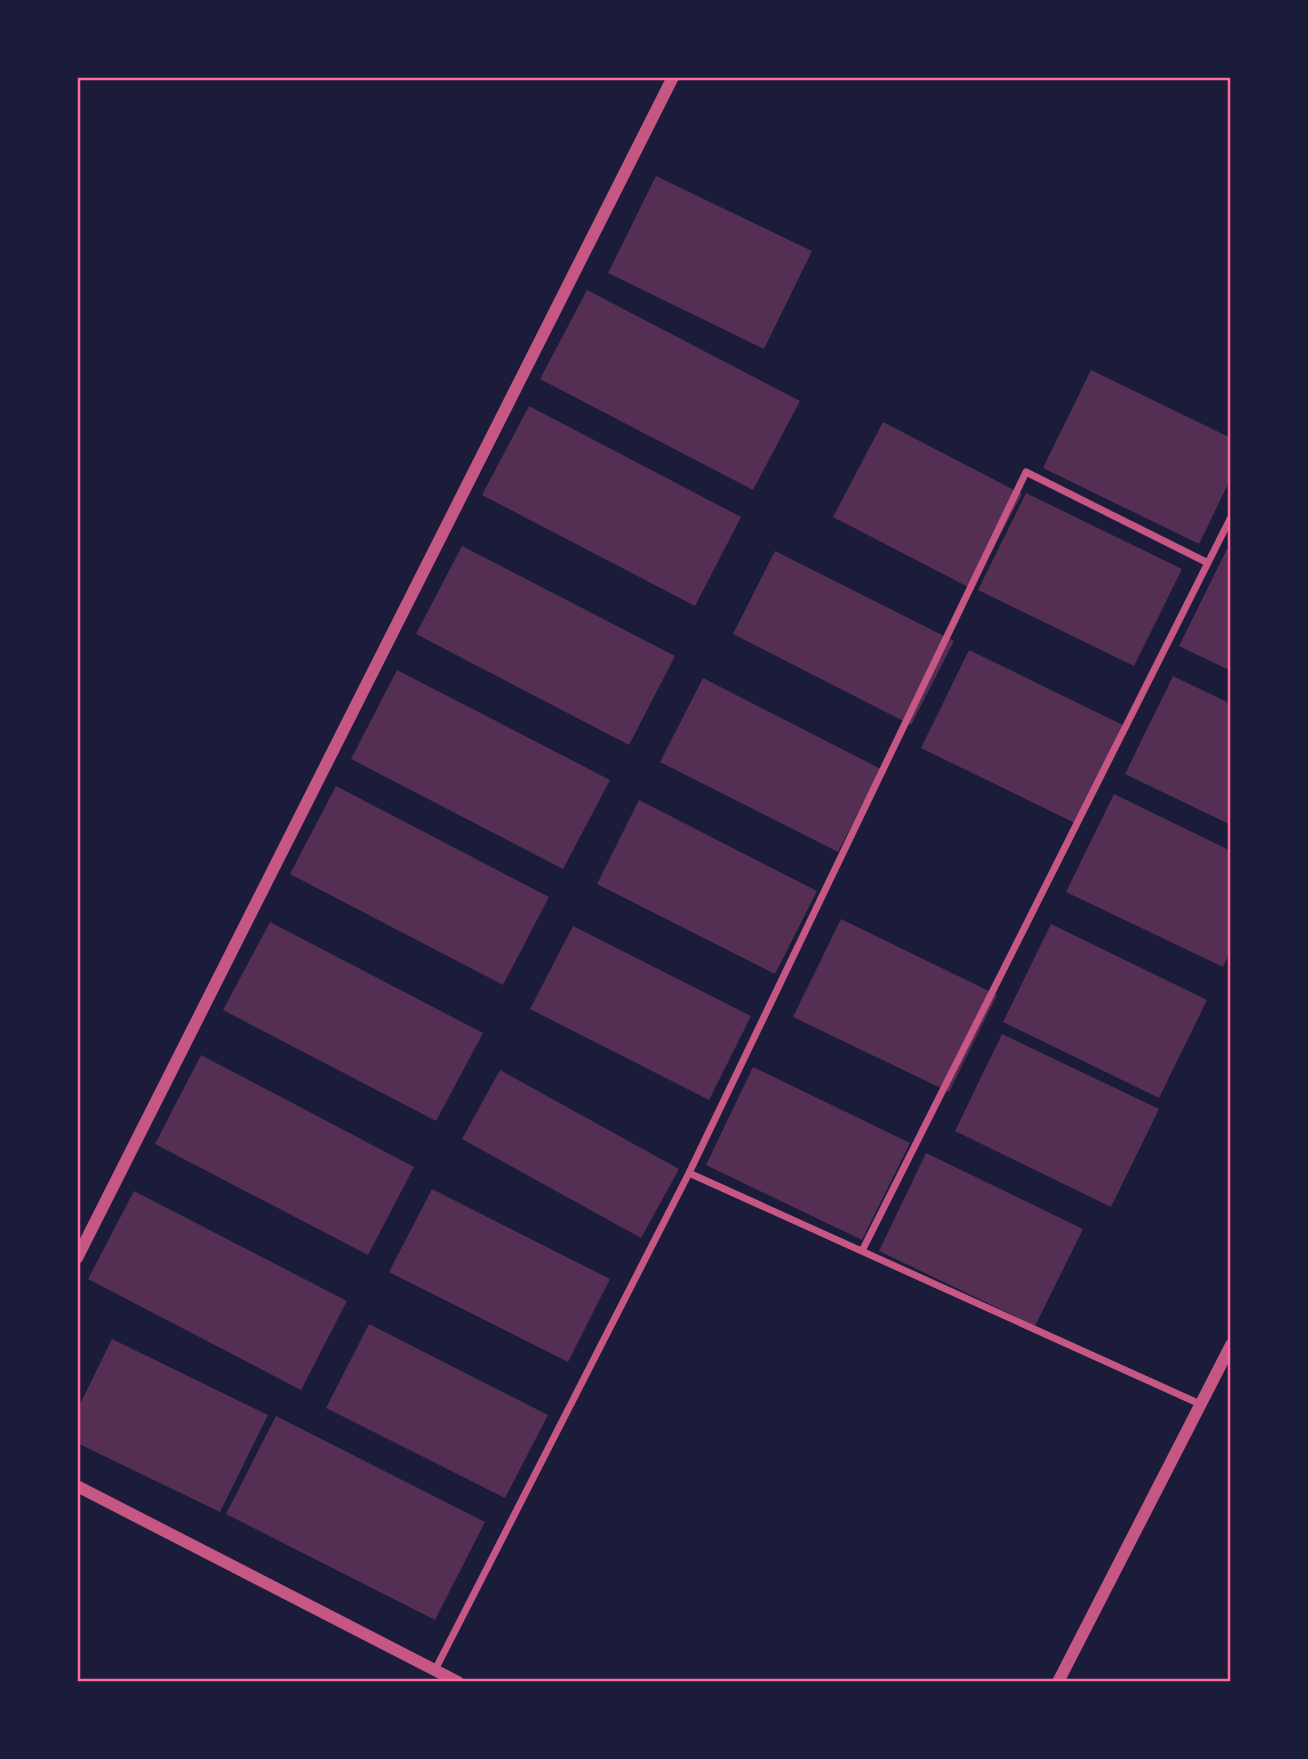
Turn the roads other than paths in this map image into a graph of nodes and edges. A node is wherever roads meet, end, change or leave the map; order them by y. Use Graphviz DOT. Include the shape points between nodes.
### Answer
graph roads {
  1 [pos="673,77"];
  2 [pos="1231,516"];
  3 [pos="1208,563"];
  4 [pos="689,1173"];
  5 [pos="862,1251"];
  6 [pos="77,1258"];
  7 [pos="1231,1345"];
  8 [pos="1200,1404"];
  9 [pos="77,1486"];
  10 [pos="435,1670"];
  11 [pos="458,1682"];
  12 [pos="1058,1682"];
  1 -- 6 [label="street"];
  2 -- 3 [label="street"];
  3 -- 4 [label="street" via="1026,472"];
  3 -- 5 [label="street"];
  4 -- 5 [label="street"];
  4 -- 10 [label="street"];
  5 -- 8 [label="street"];
  7 -- 8 [label="street"];
  8 -- 12 [label="street"];
  9 -- 10 [label="street"];
  10 -- 11 [label="street"];
}
